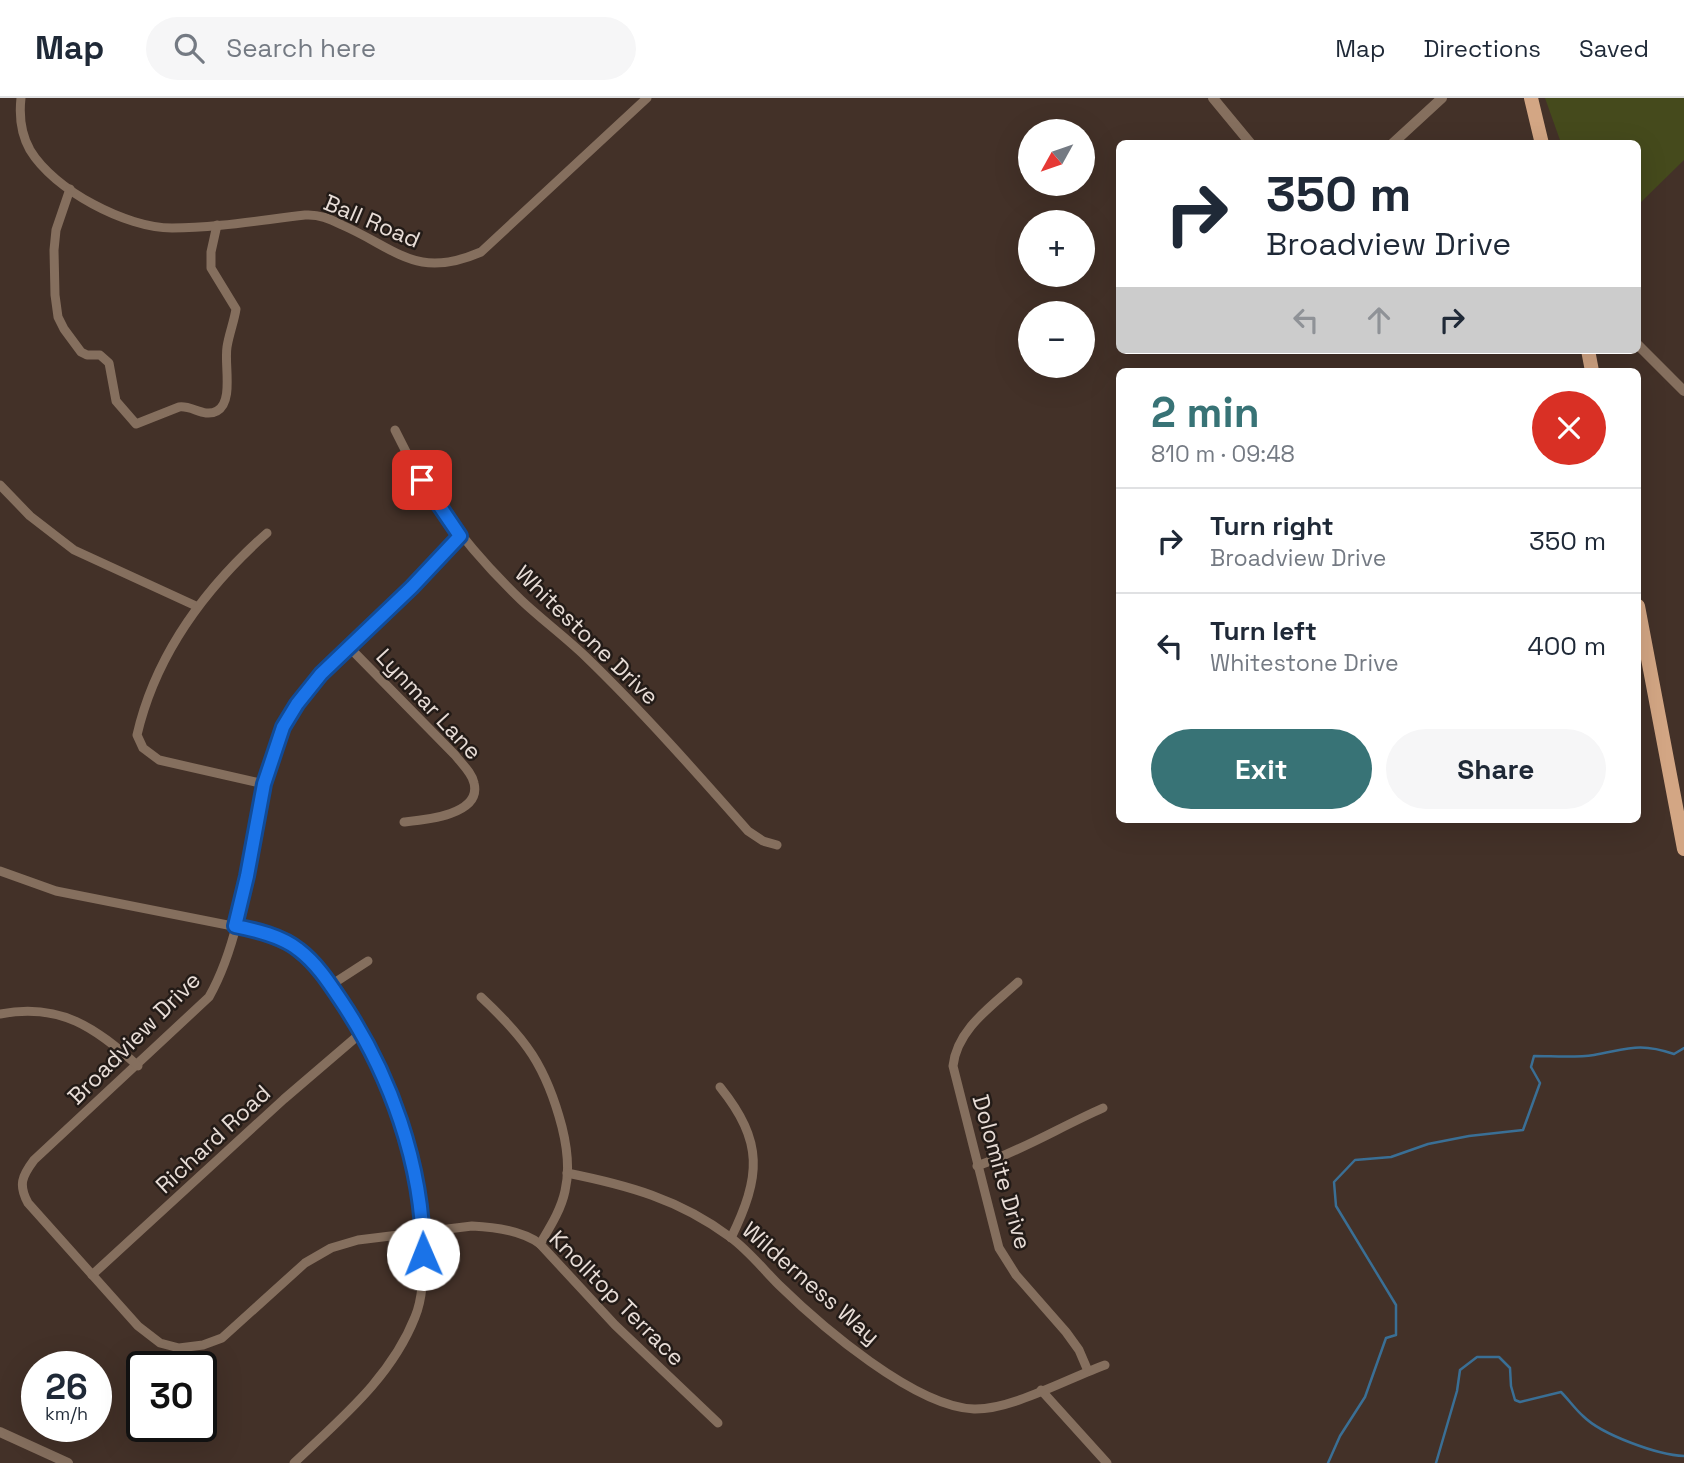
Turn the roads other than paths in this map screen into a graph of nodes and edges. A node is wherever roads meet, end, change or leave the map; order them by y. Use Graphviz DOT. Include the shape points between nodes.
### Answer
graph roads {
  1 [pos="21,98"];
  2 [pos="648,98"];
  3 [pos="1213,98"];
  4 [pos="1442,98"];
  5 [pos="1531,98"];
  6 [pos="1248,140"];
  7 [pos="1396,140"];
  8 [pos="1541,140"];
  9 [pos="70,190"];
  10 [pos="217,225"];
  11 [pos="1641,348"];
  12 [pos="1684,391"];
  13 [pos="395,430"];
  14 [pos="0,485"];
  15 [pos="267,533"];
  16 [pos="460,536"];
  17 [pos="196,606"];
  18 [pos="1641,622"];
  19 [pos="349,647"];
  20 [pos="264,784"];
  21 [pos="404,822"];
  22 [pos="777,845"];
  23 [pos="1684,849"];
  24 [pos="0,871"];
  25 [pos="235,926"];
  26 [pos="368,961"];
  27 [pos="1018,982"];
  28 [pos="331,985"];
  29 [pos="481,997"];
  30 [pos="0,1014"];
  31 [pos="361,1033"];
  32 [pos="138,1066"];
  33 [pos="720,1087"];
  34 [pos="1103,1108"];
  35 [pos="977,1166"];
  36 [pos="567,1173"];
  37 [pos="27,1203"];
  38 [pos="423,1233"];
  39 [pos="731,1238"];
  40 [pos="540,1244"];
  41 [pos="92,1275"];
  42 [pos="1105,1365"];
  43 [pos="1088,1371"];
  44 [pos="1041,1390"];
  45 [pos="718,1423"];
  46 [pos="0,1432"];
  47 [pos="68,1463"];
  48 [pos="294,1463"];
  49 [pos="1107,1463"];
  1 -- 9 [label="street, Ball Road" via="21,122 31,151"];
  2 -- 10 [label="street, Ball Road" via="481,252 460,260 441,264 405,258 320,215"];
  3 -- 6 [label="street"];
  4 -- 7 [label="street"];
  5 -- 8 [label="main road"];
  9 -- 10 [label="street, Ball Road" via="132,221 170,228"];
  9 -- 10 [label="street" via="56,230 57,312 81,352 100,355 109,363 116,401 135,424 179,407 207,414 223,406 227,349 236,309 211,268"];
  11 -- 12 [label="street"];
  13 -- 16 [label="street, Whitestone Drive"];
  14 -- 17 [label="street" via="74,550"];
  15 -- 17 [label="street"];
  16 -- 19 [label="street, Broadview Drive"];
  16 -- 22 [label="street, Whitestone Drive" via="654,726 748,831"];
  17 -- 20 [label="street" via="150,693 136,735 159,760"];
  18 -- 23 [label="main road"];
  19 -- 20 [label="street, Broadview Drive" via="297,704 283,727"];
  19 -- 21 [label="street, Lynmar Lane" via="455,755 475,785 471,802 463,809"];
  20 -- 25 [label="street, Broadview Drive"];
  24 -- 25 [label="street" via="56,891"];
  25 -- 28 [label="street" via="298,949"];
  25 -- 32 [label="street, Broadview Drive" via="224,972 209,997"];
  26 -- 28 [label="street"];
  27 -- 35 [label="street, Dolomite Drive" via="968,1029 954,1058"];
  28 -- 31 [label="street"];
  29 -- 36 [label="street" via="518,1034 548,1081 565,1138"];
  30 -- 32 [label="street" via="44,1012 68,1017 101,1034"];
  31 -- 38 [label="street" via="396,1107 419,1193"];
  31 -- 41 [label="street, Richard Road"];
  32 -- 37 [label="street, Broadview Drive" via="34,1160 22,1178"];
  33 -- 39 [label="street" via="744,1119 754,1158 750,1194"];
  34 -- 35 [label="street"];
  35 -- 43 [label="street, Dolomite Drive" via="1006,1260 1066,1332"];
  36 -- 39 [label="street, Wilderness Way" via="652,1194"];
  36 -- 40 [label="street" via="565,1193"];
  37 -- 41 [label="street, Knolltop Terrace"];
  38 -- 40 [label="street, Knolltop Terrace" via="489,1227"];
  38 -- 41 [label="street, Knolltop Terrace" via="358,1240 331,1248 305,1263 222,1338 190,1348 169,1346 149,1336"];
  38 -- 48 [label="street" via="419,1304 401,1348 367,1392"];
  39 -- 44 [label="street, Wilderness Way" via="853,1348 937,1402 955,1408 988,1408"];
  40 -- 45 [label="street, Knolltop Terrace" via="615,1325"];
  42 -- 43 [label="street, Wilderness Way"];
  43 -- 44 [label="street, Wilderness Way"];
  44 -- 49 [label="street"];
  46 -- 47 [label="street"];
}
